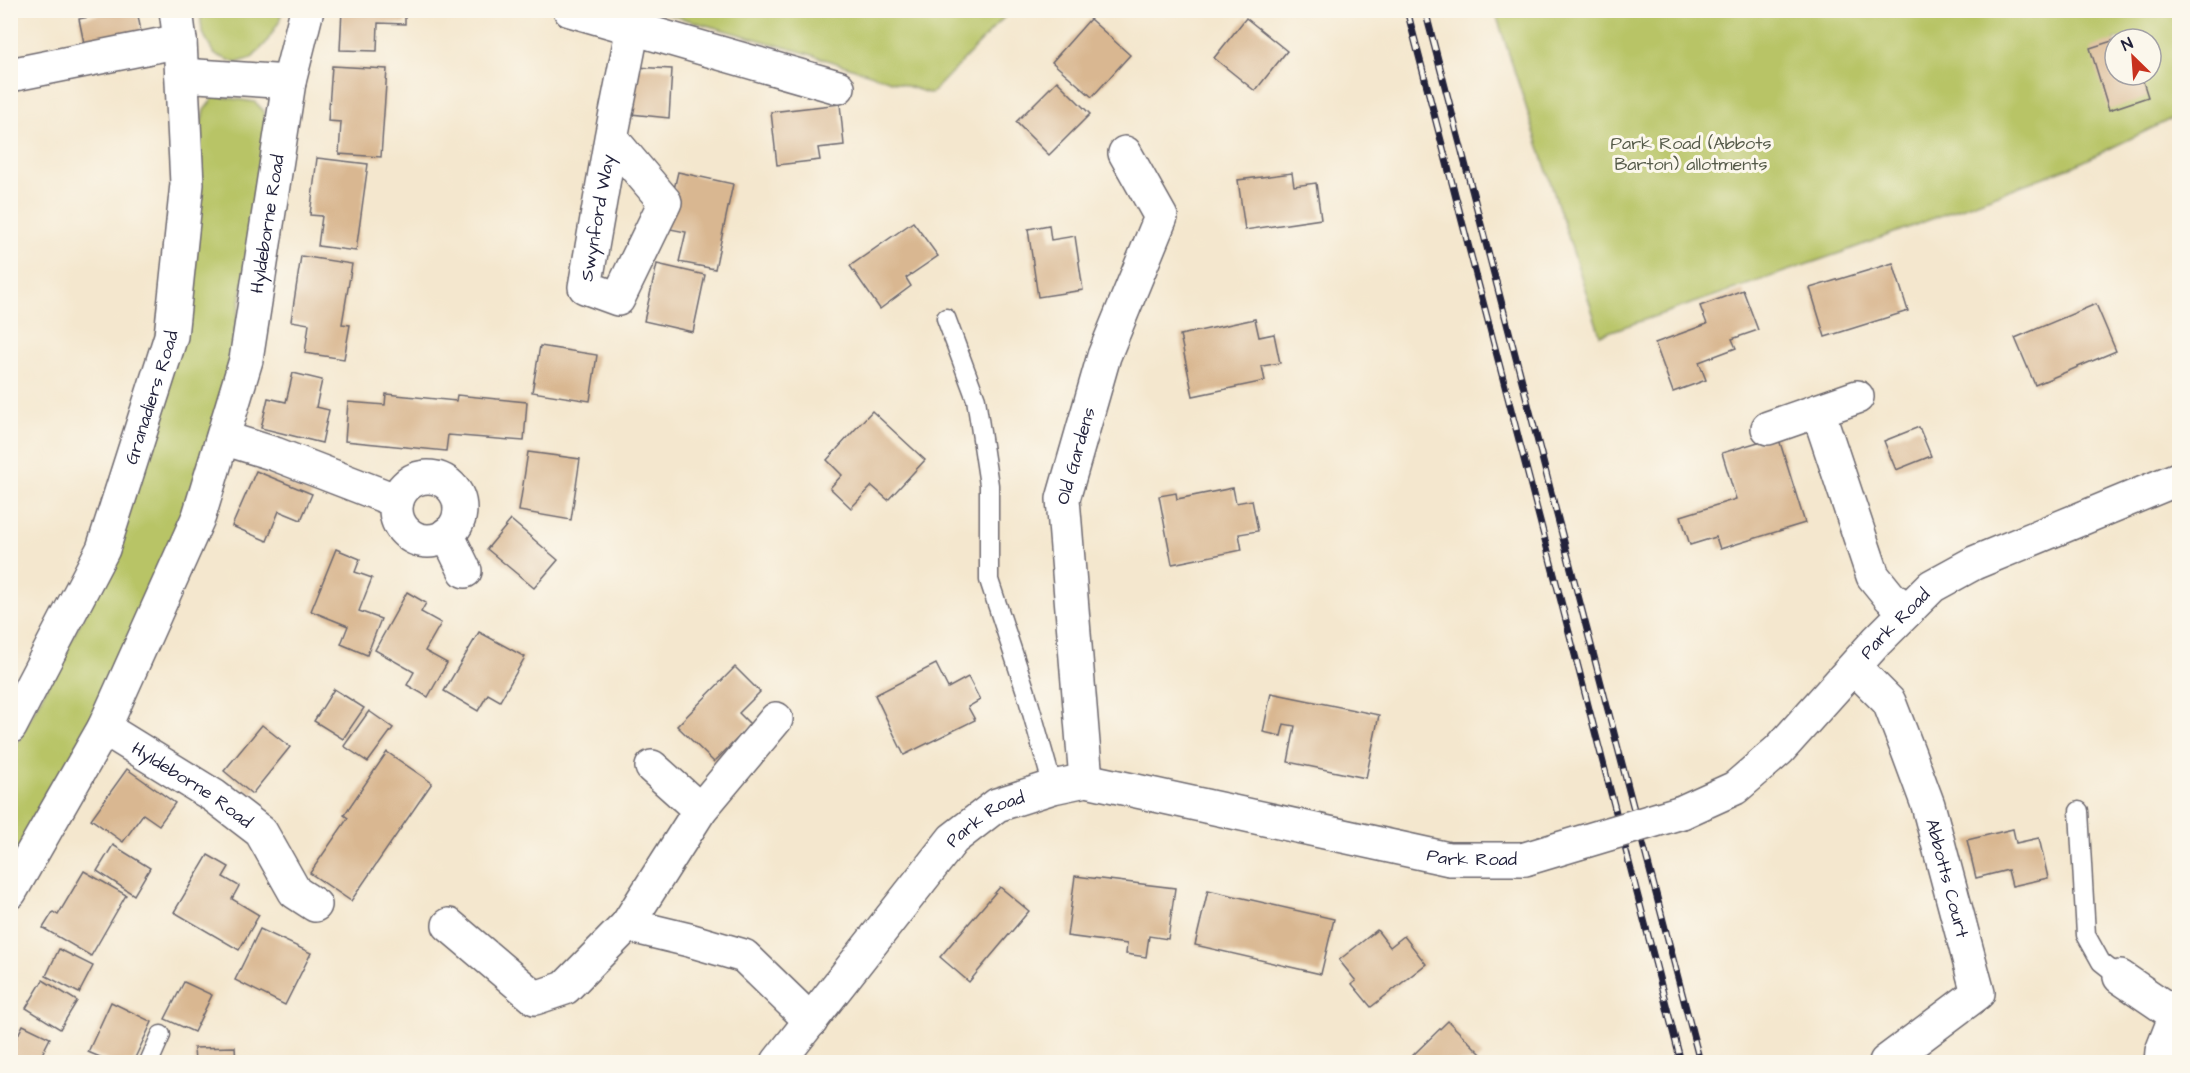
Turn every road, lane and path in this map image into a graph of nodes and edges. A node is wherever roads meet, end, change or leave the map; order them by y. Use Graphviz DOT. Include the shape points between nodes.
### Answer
graph roads {
  1 [pos="307,10"];
  2 [pos="570,10"];
  3 [pos="178,26"];
  4 [pos="633,27"];
  5 [pos="10,75"];
  6 [pos="182,75"];
  7 [pos="289,82"];
  8 [pos="838,87"];
  9 [pos="611,138"];
  10 [pos="1125,153"];
  11 [pos="946,318"];
  12 [pos="1857,397"];
  13 [pos="1818,411"];
  14 [pos="1768,428"];
  15 [pos="223,438"];
  16 [pos="2180,478"];
  17 [pos="397,501"];
  18 [pos="447,534"];
  19 [pos="465,571"];
  20 [pos="1907,611"];
  21 [pos="1855,668"];
  22 [pos="776,719"];
  23 [pos="10,727"];
  24 [pos="104,728"];
  25 [pos="652,767"];
  26 [pos="1086,780"];
  27 [pos="1053,787"];
  28 [pos="700,810"];
  29 [pos="2079,811"];
  30 [pos="10,892"];
  31 [pos="315,905"];
  32 [pos="448,925"];
  33 [pos="627,925"];
  34 [pos="2120,977"];
  35 [pos="2177,1013"];
  36 [pos="811,1021"];
  37 [pos="161,1035"];
  38 [pos="149,1062"];
  39 [pos="778,1062"];
  40 [pos="1886,1062"];
  41 [pos="2161,1062"];
  1 -- 7 [label="street, Hyldeborne Road"];
  2 -- 4 [label="street"];
  3 -- 5 [label="street, Granadiers Road"];
  3 -- 6 [label="street, Granadiers Road"];
  4 -- 8 [label="street"];
  4 -- 9 [label="street, Swynford Way"];
  6 -- 7 [label="street"];
  6 -- 23 [label="street, Granadiers Road" via="187,184 171,336 103,549"];
  7 -- 15 [label="street, Hyldeborne Road" via="246,360"];
  10 -- 26 [label="street, Old Gardens" via="1161,217 1104,357 1063,499"];
  11 -- 27 [label="lane" via="976,399 989,485 989,580"];
  12 -- 13 [label="street"];
  13 -- 14 [label="street"];
  13 -- 20 [label="street" via="1874,576"];
  15 -- 17 [label="street"];
  15 -- 24 [label="street, Hyldeborne Road" via="199,516"];
  16 -- 20 [label="street, Park Road" via="1974,563 1932,586"];
  17 -- 18 [label="street" via="397,513 406,532 426,540"];
  17 -- 18 [label="street" via="416,479 426,477 445,482 453,488 460,506 460,516"];
  18 -- 19 [label="street"];
  20 -- 21 [label="street, Park Road"];
  21 -- 26 [label="street, Park Road, bridge" via="1779,750 1735,788 1682,812 1525,859 1449,859"];
  21 -- 40 [label="street, Abbotts Court" via="1889,702 1908,751 1928,805 1978,993"];
  22 -- 28 [label="street"];
  24 -- 30 [label="street, Hyldeborne Road"];
  24 -- 31 [label="street, Hyldeborne Road" via="214,796 261,832 295,892"];
  25 -- 28 [label="street"];
  26 -- 27 [label="street, Park Road"];
  27 -- 36 [label="street, Park Road" via="997,805 953,839"];
  28 -- 33 [label="street"];
  29 -- 34 [label="lane" via="2086,934 2101,962"];
  32 -- 33 [label="street" via="536,998 565,988"];
  33 -- 36 [label="street" via="744,956"];
  34 -- 35 [label="street"];
  35 -- 41 [label="street"];
  36 -- 39 [label="street, Park Road"];
  37 -- 38 [label="lane"];
}
